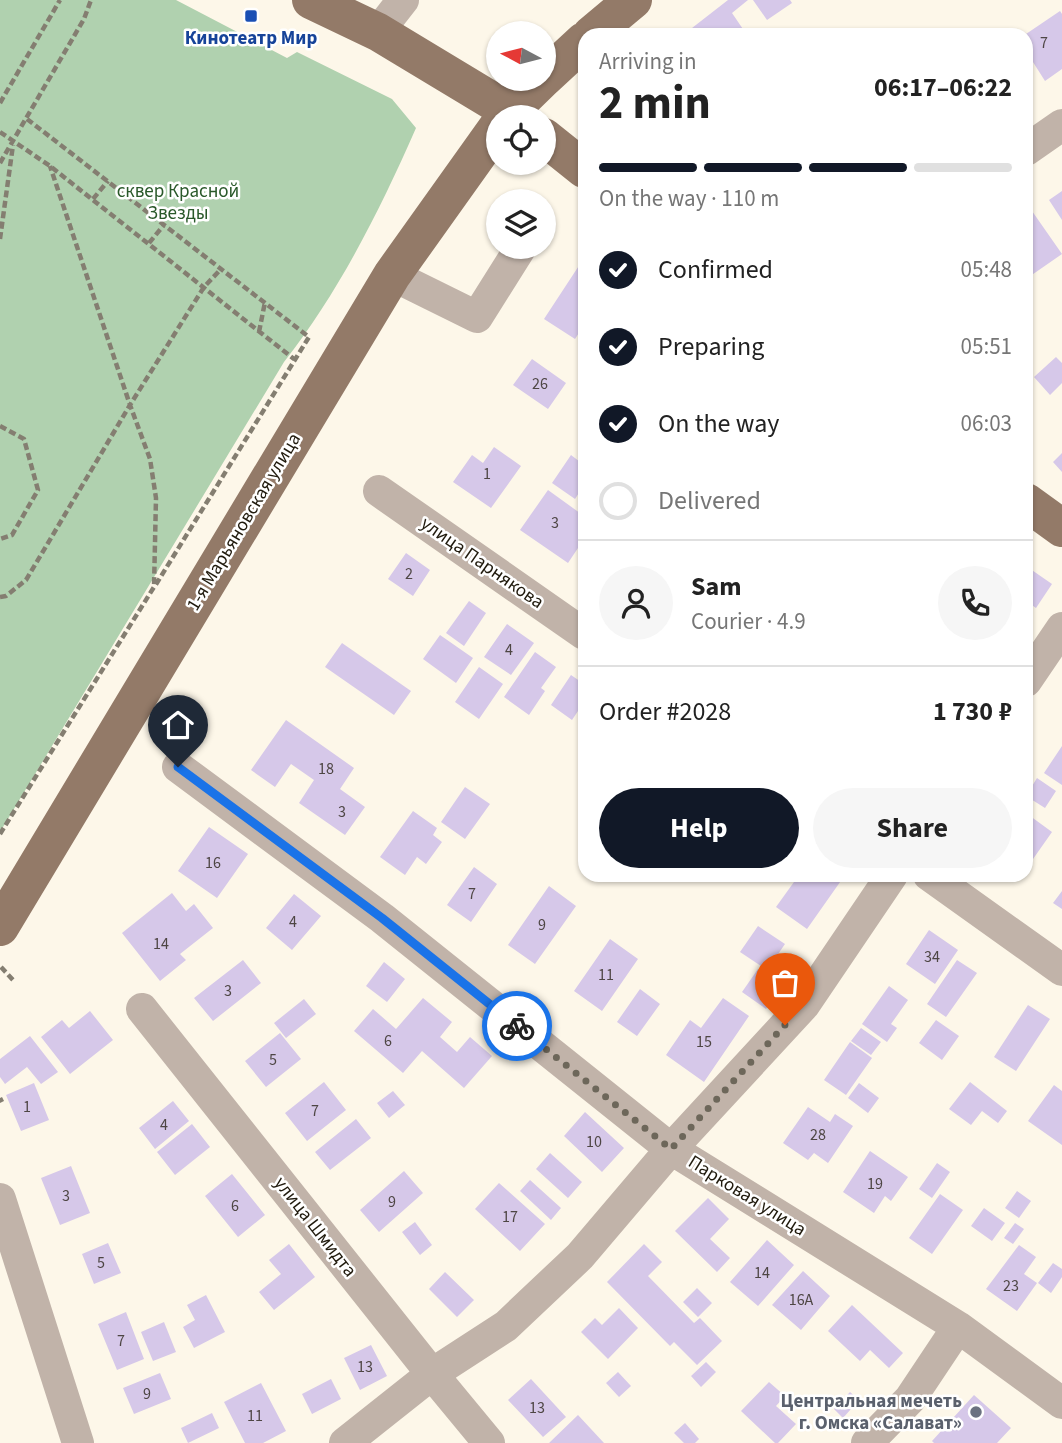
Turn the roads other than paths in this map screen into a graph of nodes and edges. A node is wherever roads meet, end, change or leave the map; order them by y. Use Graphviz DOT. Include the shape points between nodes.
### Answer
graph roads {
  1 [pos="311,0"];
  2 [pos="403,0"];
  3 [pos="633,0"];
  4 [pos="599,28"];
  5 [pos="378,32"];
  6 [pos="578,47"];
  7 [pos="556,67"];
  8 [pos="532,91"];
  9 [pos="490,105"];
  10 [pos="519,105"];
  11 [pos="1062,125"];
  12 [pos="1033,145"];
  13 [pos="486,147"];
  14 [pos="556,147"];
  15 [pos="578,164"];
  16 [pos="513,259"];
  17 [pos="392,275"];
  18 [pos="379,491"];
  19 [pos="1033,507"];
  20 [pos="1062,528"];
  21 [pos="1062,628"];
  22 [pos="578,630"];
  23 [pos="1033,671"];
  24 [pos="178,767"];
  25 [pos="887,882"];
  26 [pos="939,882"];
  27 [pos="0,927"];
  28 [pos="1062,970"];
  29 [pos="142,1009"];
  30 [pos="671,1149"];
  31 [pos="0,1199"];
  32 [pos="958,1326"];
  33 [pos="432,1374"];
  34 [pos="1062,1403"];
  35 [pos="78,1443"];
  36 [pos="345,1443"];
  37 [pos="489,1443"];
  38 [pos="867,1443"];
  1 -- 5 [label="main road"];
  2 -- 5 [label="street"];
  3 -- 4 [label="main road"];
  5 -- 9 [label="main road"];
  6 -- 7 [label="main road, 1-я Марьяновская улица"];
  8 -- 10 [label="main road, 1-я Марьяновская улица"];
  11 -- 12 [label="street"];
  13 -- 17 [label="main road, 1-я Марьяновская улица"];
  14 -- 15 [label="main road"];
  16 -- 17 [label="street" via="477,317"];
  17 -- 27 [label="main road, 1-я Марьяновская улица"];
  18 -- 22 [label="street, улица Парнякова"];
  19 -- 20 [label="main road"];
  21 -- 23 [label="street"];
  24 -- 30 [label="street, Парковая улица" via="382,918"];
  25 -- 30 [label="street" via="804,1005"];
  26 -- 28 [label="street"];
  29 -- 33 [label="street, улица Шмидта"];
  30 -- 32 [label="street, Парковая улица"];
  30 -- 33 [label="street" via="580,1256 506,1326"];
  31 -- 35 [label="street"];
  32 -- 34 [label="street, Парковая улица"];
  32 -- 38 [label="street" via="909,1399"];
  33 -- 36 [label="street"];
  33 -- 37 [label="street, улица Шмидта"];
}
